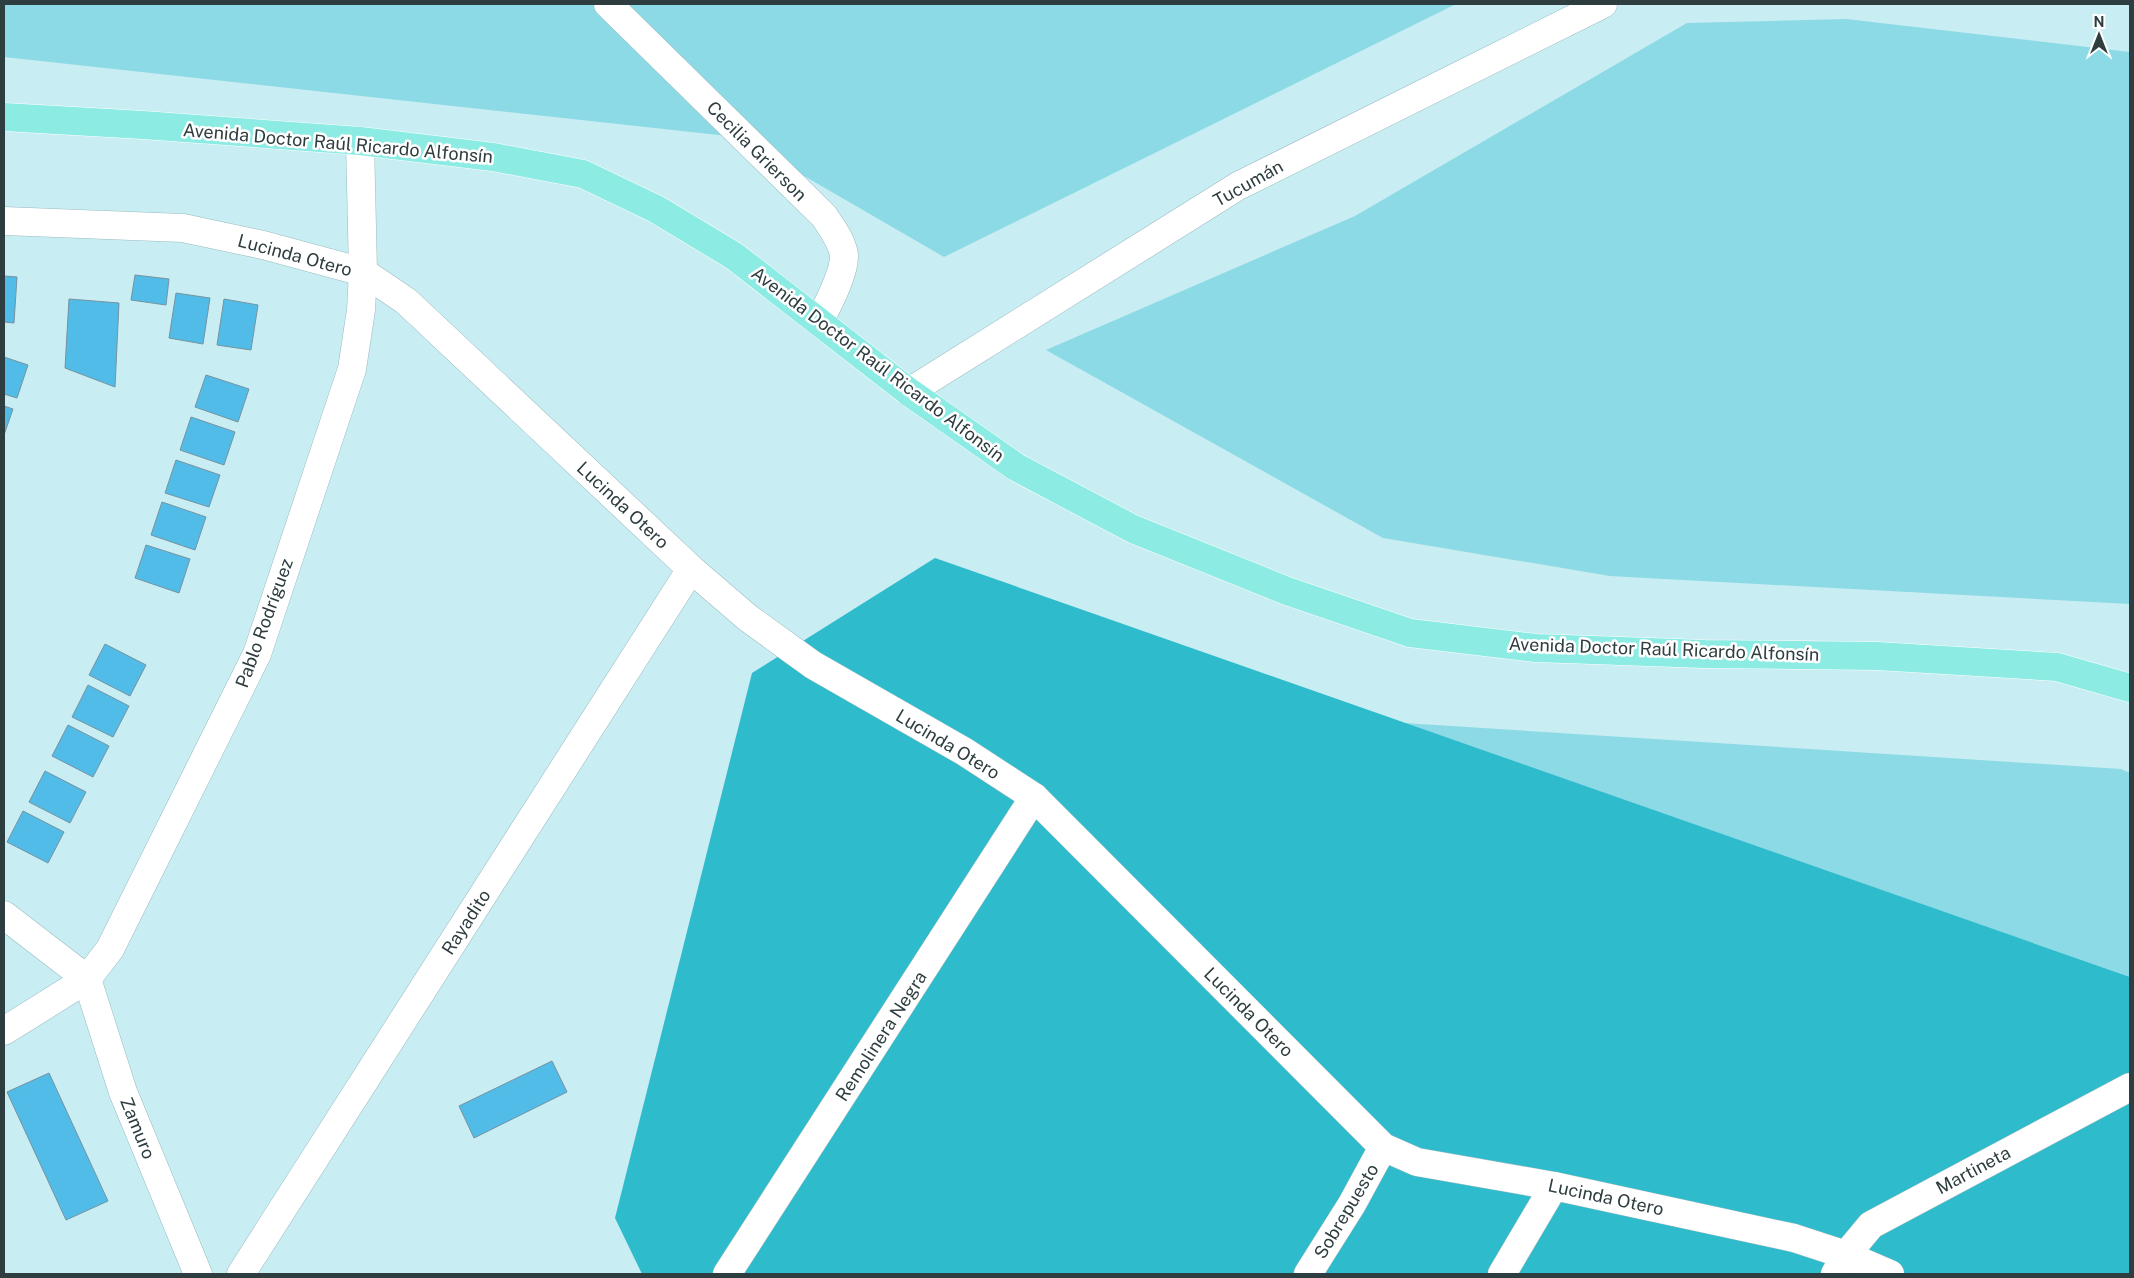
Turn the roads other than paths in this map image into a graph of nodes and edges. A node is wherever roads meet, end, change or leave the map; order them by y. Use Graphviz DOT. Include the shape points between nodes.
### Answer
graph roads {
  1 [pos="608,4"];
  2 [pos="1603,4"];
  3 [pos="4,117"];
  4 [pos="360,141"];
  5 [pos="4,221"];
  6 [pos="363,272"];
  7 [pos="819,322"];
  8 [pos="909,392"];
  9 [pos="690,569"];
  10 [pos="2130,688"];
  11 [pos="1034,797"];
  12 [pos="4,915"];
  13 [pos="87,979"];
  14 [pos="4,1031"];
  15 [pos="2130,1087"];
  16 [pos="1383,1147"];
  17 [pos="1554,1186"];
  18 [pos="1840,1264"];
  19 [pos="198,1274"];
  20 [pos="241,1274"];
  21 [pos="728,1274"];
  22 [pos="1308,1274"];
  23 [pos="1502,1274"];
  24 [pos="1890,1274"];
  1 -- 7 [label="street, Cecilia Grierson" via="824,216 837,235 844,256 836,290"];
  2 -- 8 [label="street, Tucumán" via="1238,186"];
  3 -- 4 [label="main road, Avenida Doctor Raúl Ricardo Alfonsín"];
  4 -- 6 [label="street, Pablo Rodríguez"];
  4 -- 7 [label="main road, Avenida Doctor Raúl Ricardo Alfonsín" via="493,156 583,174 656,208 734,256"];
  5 -- 6 [label="street, Lucinda Otero" via="183,228"];
  6 -- 9 [label="street, Lucinda Otero" via="406,301"];
  6 -- 13 [label="street, Pablo Rodríguez" via="352,369 257,654 110,949"];
  7 -- 8 [label="main road, Avenida Doctor Raúl Ricardo Alfonsín"];
  8 -- 10 [label="main road, Avenida Doctor Raúl Ricardo Alfonsín" via="1016,467 1133,529 1287,590 1410,633 1536,648 1877,656 2057,667"];
  9 -- 11 [label="street, Lucinda Otero" via="748,618 813,664 965,752"];
  9 -- 20 [label="street, Rayadito"];
  11 -- 16 [label="street, Lucinda Otero"];
  11 -- 21 [label="street, Remolinera Negra"];
  12 -- 13 [label="street"];
  13 -- 14 [label="street, Pablo Rodríguez"];
  13 -- 19 [label="street, Zamuro" via="123,1092"];
  15 -- 18 [label="street, Martineta" via="1871,1225"];
  16 -- 17 [label="street, Lucinda Otero" via="1417,1162"];
  16 -- 22 [label="street, Sobrepuesto"];
  17 -- 18 [label="street, Lucinda Otero" via="1794,1238"];
  17 -- 23 [label="street"];
  18 -- 24 [label="street, Lucinda Otero"];
}
